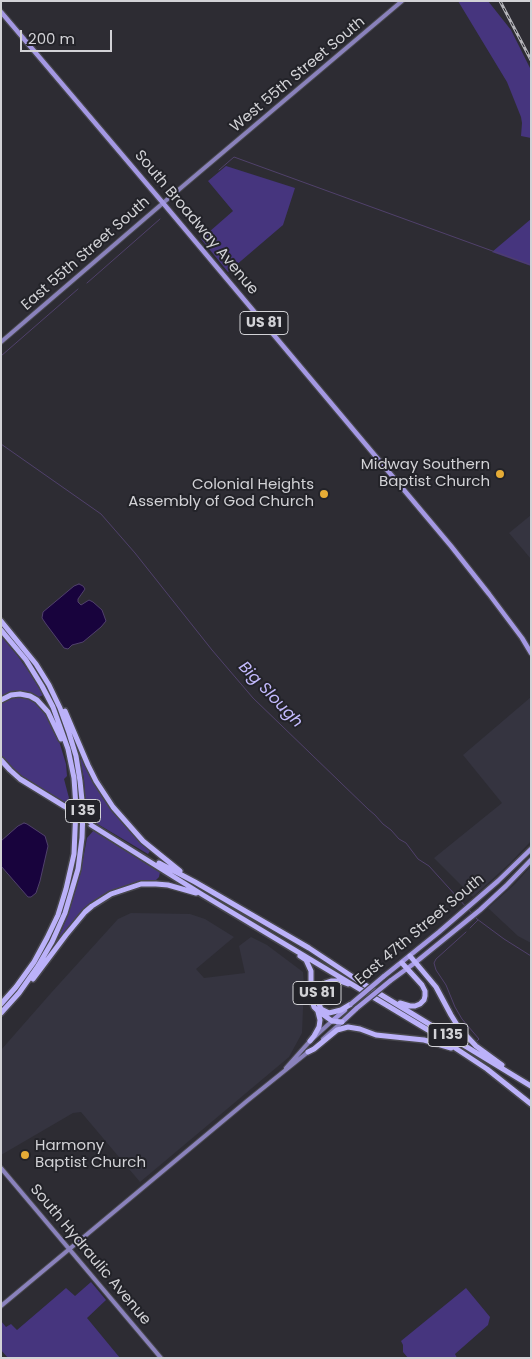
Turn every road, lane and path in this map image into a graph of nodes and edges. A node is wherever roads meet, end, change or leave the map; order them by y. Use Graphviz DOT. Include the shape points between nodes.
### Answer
graph roads {
  1 [pos="402,1"];
  2 [pos="1,12"];
  3 [pos="232,146"];
  4 [pos="163,202"];
  5 [pos="1,342"];
  6 [pos="1,621"];
  7 [pos="1,630"];
  8 [pos="522,638"];
  9 [pos="531,644"];
  10 [pos="531,653"];
  11 [pos="49,686"];
  12 [pos="1,700"];
  13 [pos="1,760"];
  14 [pos="1,764"];
  15 [pos="76,799"];
  16 [pos="64,808"];
  17 [pos="91,824"];
  18 [pos="531,849"];
  19 [pos="531,860"];
  20 [pos="195,882"];
  21 [pos="203,895"];
  22 [pos="269,934"];
  23 [pos="410,956"];
  24 [pos="402,962"];
  25 [pos="416,962"];
  26 [pos="407,968"];
  27 [pos="359,988"];
  28 [pos="392,1001"];
  29 [pos="1,1004"];
  30 [pos="9,1004"];
  31 [pos="351,1004"];
  32 [pos="318,1011"];
  33 [pos="1,1013"];
  34 [pos="332,1021"];
  35 [pos="342,1022"];
  36 [pos="310,1042"];
  37 [pos="308,1052"];
  38 [pos="472,1059"];
  39 [pos="283,1071"];
  40 [pos="531,1086"];
  41 [pos="531,1104"];
  42 [pos="1,1168"];
  43 [pos="70,1249"];
  44 [pos="1,1306"];
  45 [pos="161,1358"];
  1 -- 3 [label="street, West 55th Street South"];
  2 -- 4 [label="main road, South Broadway Avenue / US 81"];
  3 -- 4 [label="street, East 55th Street South"];
  4 -- 5 [label="street, East 55th Street South"];
  4 -- 8 [label="main road, South Broadway Avenue / US 81" via="452,546"];
  6 -- 11 [label="highway, I 35" via="32,658"];
  7 -- 15 [label="highway, I 35" via="26,660 53,707 68,749"];
  8 -- 9 [label="main road, South Broadway Avenue / US 81"];
  8 -- 10 [label="main road, South Broadway Avenue / US 81"];
  11 -- 20 [label="highway" via="62,704 96,781 114,807 143,841"];
  11 -- 30 [label="highway, I 35" via="69,733 79,772 83,810 80,855 60,927 38,966"];
  12 -- 15 [label="highway" via="14,694 27,695 48,712 61,736"];
  13 -- 16 [label="highway" via="20,779"];
  14 -- 16 [label="highway" via="17,780"];
  15 -- 29 [label="highway, I 35" via="74,854 58,915 34,962"];
  16 -- 17 [label="highway, bridge"];
  17 -- 20 [label="highway"];
  17 -- 21 [label="highway"];
  18 -- 23 [label="main road, East 47th Street South / US 81"];
  19 -- 25 [label="main road, East 47th Street South" via="480,910"];
  20 -- 28 [label="highway, I 135"];
  21 -- 22 [label="highway, I 135"];
  21 -- 30 [label="highway" via="156,884 142,884 111,894 85,912 20,995"];
  22 -- 27 [label="highway, I 135"];
  22 -- 32 [label="highway" via="310,966 311,997"];
  23 -- 24 [label="main road, East 47th Street South / US 81"];
  23 -- 25 [label="highway"];
  24 -- 26 [label="highway"];
  24 -- 31 [label="main road, East 47th Street South / US 81, bridge"];
  25 -- 26 [label="main road, East 47th Street South"];
  25 -- 40 [label="highway" via="436,987 464,1034"];
  26 -- 28 [label="highway" via="425,991 424,1000 415,1006"];
  26 -- 35 [label="main road, East 47th Street South / US 81, bridge"];
  27 -- 31 [label="highway, US 81" via="331,981 325,982 318,990 317,999 325,1011 337,1012"];
  27 -- 38 [label="highway, I 135"];
  28 -- 40 [label="highway, I 135"];
  30 -- 33 [label="highway, I 35"];
  31 -- 34 [label="main road, East 47th Street South"];
  32 -- 34 [label="highway"];
  32 -- 36 [label="highway" via="319,1027"];
  34 -- 35 [label="highway"];
  34 -- 36 [label="street, East 47th Street South"];
  35 -- 37 [label="street, East 47th Street South"];
  36 -- 39 [label="street, East 47th Street South"];
  37 -- 38 [label="highway" via="337,1030 348,1027 376,1035 424,1040 447,1046"];
  37 -- 39 [label="street, East 47th Street South"];
  38 -- 41 [label="highway, I 135"];
  39 -- 43 [label="street, East 47th Street South"];
  42 -- 43 [label="street, South Hydraulic Avenue"];
  43 -- 44 [label="street, East 47th Street South"];
  43 -- 45 [label="street, South Hydraulic Avenue"];
}
